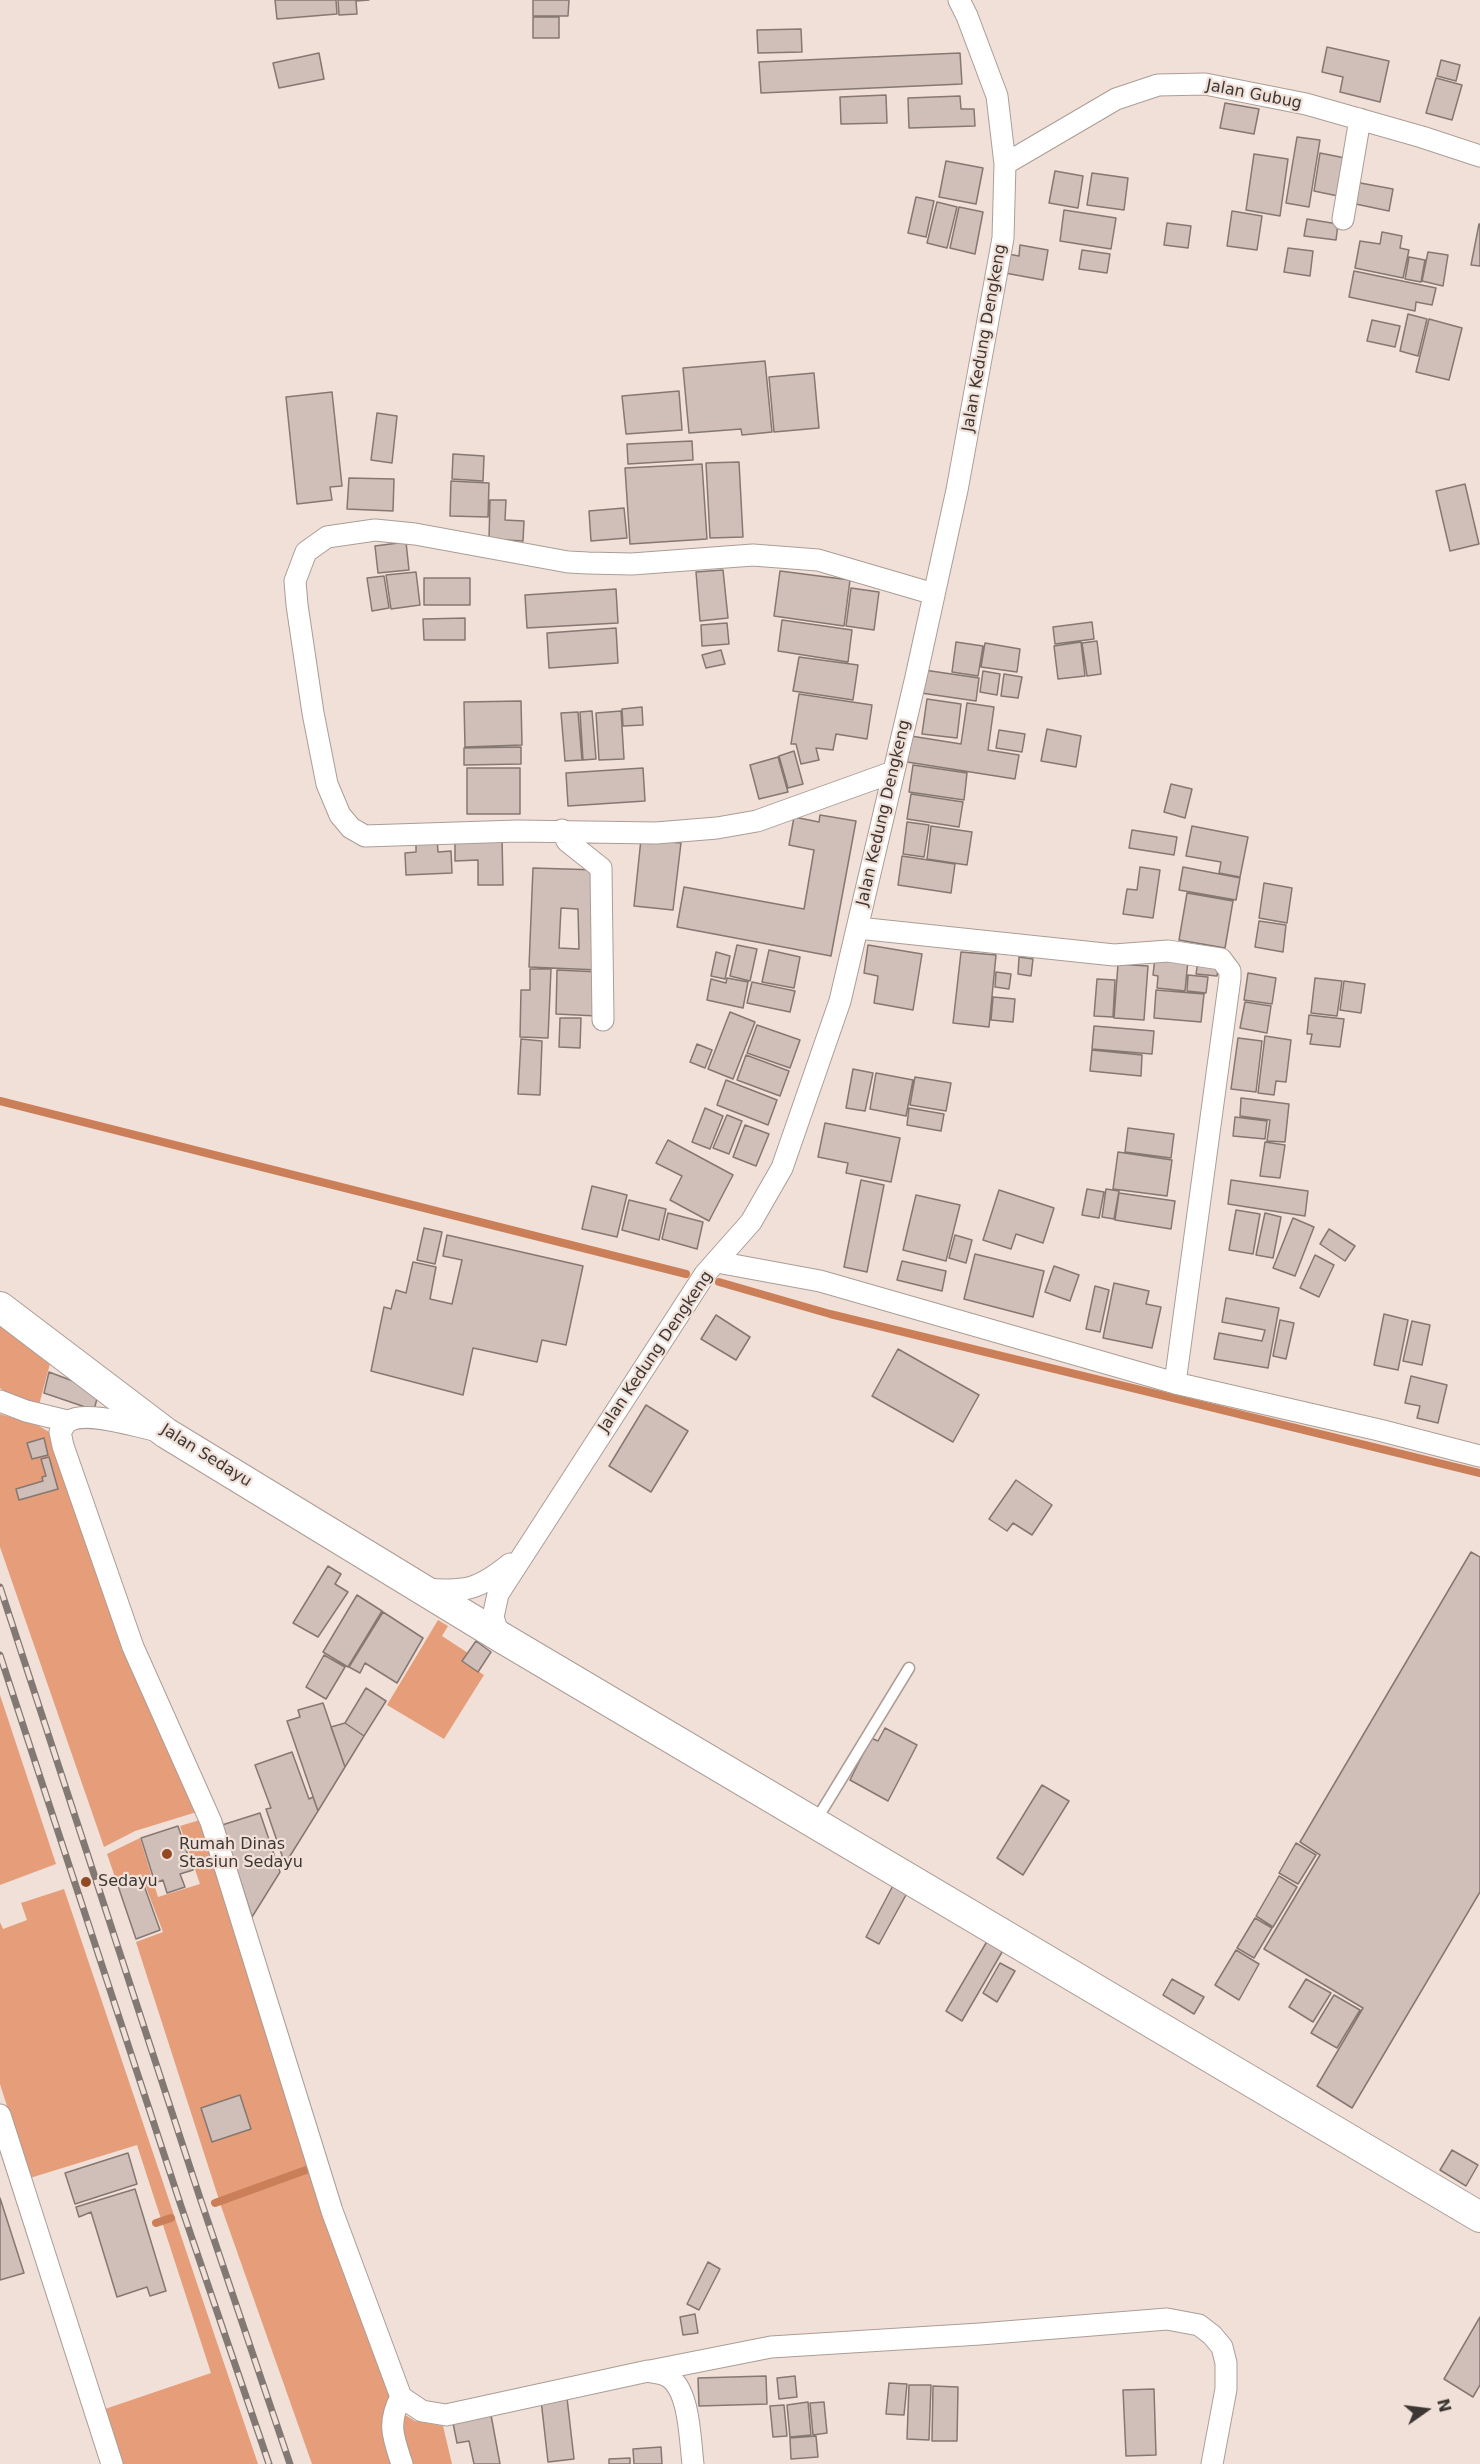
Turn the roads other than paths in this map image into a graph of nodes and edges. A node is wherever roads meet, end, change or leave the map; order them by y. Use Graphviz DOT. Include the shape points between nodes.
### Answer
graph roads {
  1 [pos="959,0"];
  2 [pos="1360,119"];
  3 [pos="1480,156"];
  4 [pos="1005,164"];
  5 [pos="1343,219"];
  6 [pos="934,594"];
  7 [pos="893,772"];
  8 [pos="562,830"];
  9 [pos="858,928"];
  10 [pos="603,1020"];
  11 [pos="717,1262"];
  12 [pos="0,1307"];
  13 [pos="1175,1383"];
  14 [pos="0,1401"];
  15 [pos="67,1421"];
  16 [pos="166,1433"];
  17 [pos="1480,1456"];
  18 [pos="524,1553"];
  19 [pos="423,1589"];
  20 [pos="500,1636"];
  21 [pos="909,1668"];
  22 [pos="815,1823"];
  23 [pos="0,2115"];
  24 [pos="1480,2217"];
  25 [pos="648,2372"];
  26 [pos="401,2397"];
  27 [pos="112,2464"];
  28 [pos="402,2464"];
  29 [pos="693,2464"];
  30 [pos="1212,2464"];
  1 -- 4 [label="street, Jalan Kedung Dengkeng" via="997,96"];
  2 -- 3 [label="street, Jalan Gubug"];
  2 -- 4 [label="street, Jalan Gubug" via="1205,84 1158,85 1116,99"];
  2 -- 5 [label="street"];
  4 -- 6 [label="street, Jalan Kedung Dengkeng" via="1003,238"];
  6 -- 7 [label="street, Jalan Kedung Dengkeng"];
  6 -- 8 [label="street" via="818,560 753,555 632,564 568,562 375,530 327,537 306,552 295,581 313,713 327,784 340,815 351,828 365,836"];
  7 -- 8 [label="street" via="757,821 656,833"];
  7 -- 9 [label="street, Jalan Kedung Dengkeng"];
  8 -- 10 [label="street" via="567,841 601,868"];
  9 -- 11 [label="street, Jalan Kedung Dengkeng" via="840,1001 782,1168 751,1222"];
  9 -- 13 [label="street" via="1114,954 1168,951 1221,959 1227,964 1230,978"];
  11 -- 13 [label="street" via="820,1281"];
  11 -- 18 [label="street, Jalan Kedung Dengkeng" via="705,1274"];
  12 -- 16 [label="street, Jalan Sedayu"];
  13 -- 17 [label="street"];
  14 -- 15 [label="street"];
  15 -- 16 [label="street" via="93,1418"];
  15 -- 26 [label="street" via="60,1432 63,1446 133,1647 212,1822 332,2211"];
  16 -- 19 [label="street, Jalan Sedayu"];
  18 -- 19 [label="street" via="489,1582 461,1590"];
  18 -- 20 [label="street, Jalan Kedung Dengkeng" via="494,1606 495,1627"];
  19 -- 20 [label="street, Jalan Sedayu"];
  20 -- 22 [label="street, Jalan Sedayu"];
  21 -- 22 [label="lane"];
  22 -- 24 [label="street, Jalan Sedayu"];
  23 -- 27 [label="street"];
  25 -- 26 [label="street" via="446,2415 422,2411"];
  25 -- 29 [label="street" via="667,2375 679,2386"];
  25 -- 30 [label="street" via="771,2347 1167,2319 1199,2325 1222,2347 1226,2389"];
  26 -- 28 [label="street" via="392,2413 392,2435"];
}
